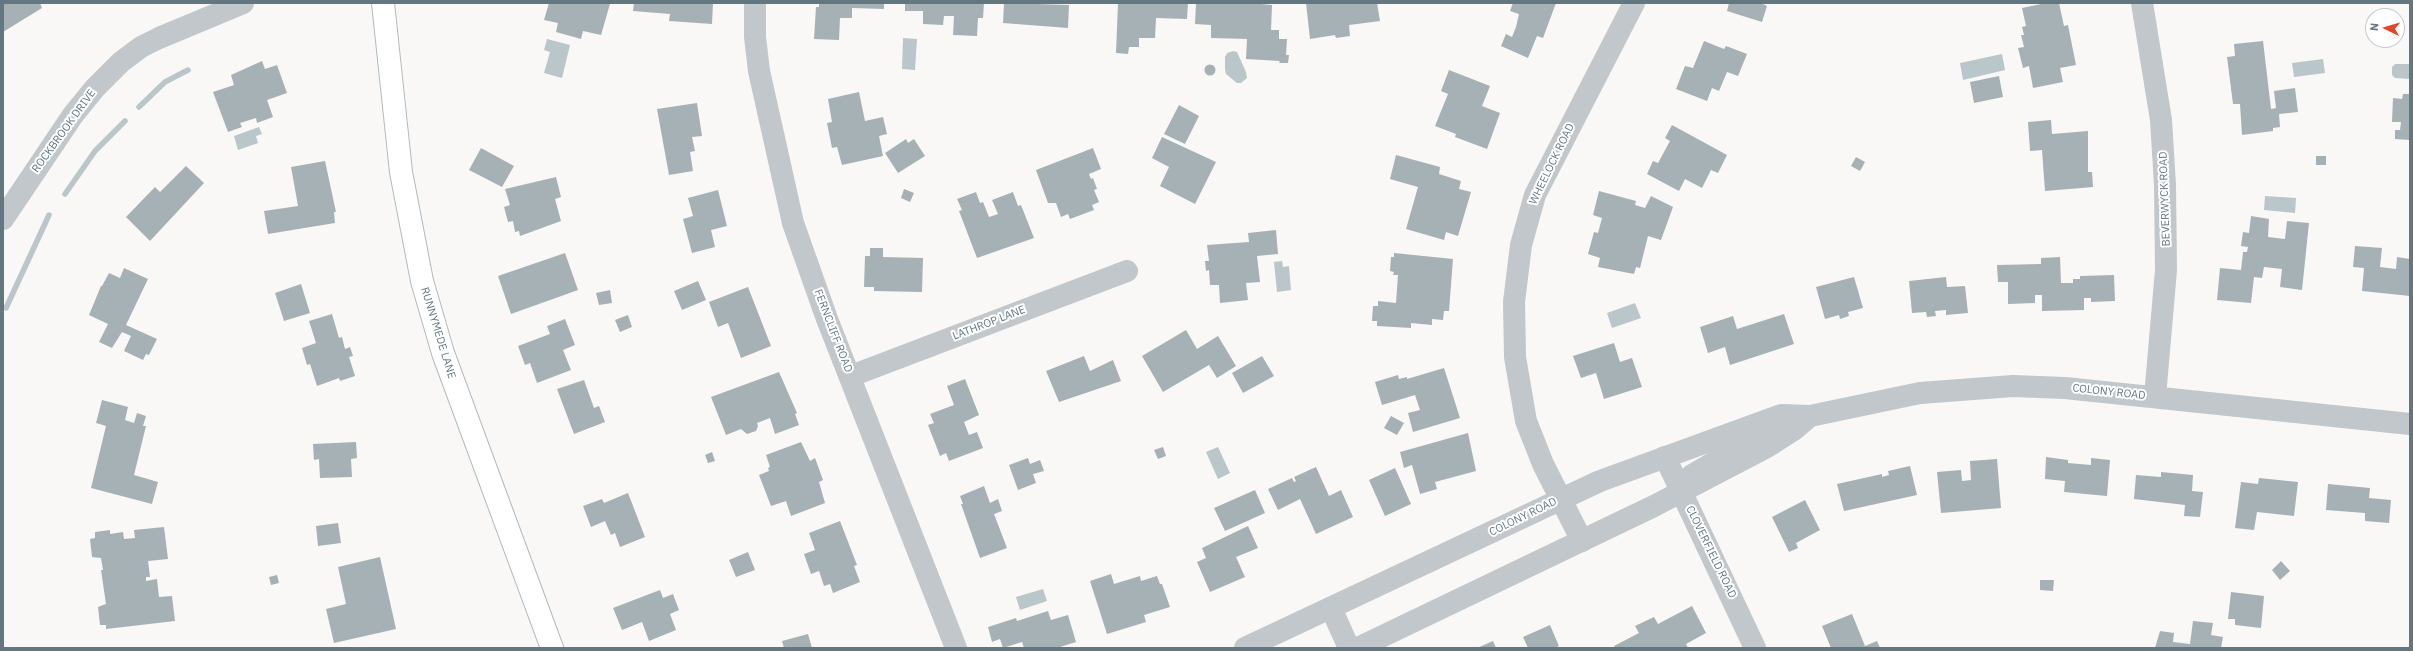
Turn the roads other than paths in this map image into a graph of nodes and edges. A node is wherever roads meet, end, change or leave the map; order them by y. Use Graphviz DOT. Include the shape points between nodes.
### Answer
graph roads {
  1 [pos="244,3"];
  2 [pos="383,3"];
  3 [pos="755,3"];
  4 [pos="1634,3"];
  5 [pos="2142,3"];
  6 [pos="3,219"];
  7 [pos="1127,271"];
  8 [pos="851,376"];
  9 [pos="2155,397"];
  10 [pos="1810,416"];
  11 [pos="2410,424"];
  12 [pos="1665,457"];
  13 [pos="1681,491"];
  14 [pos="1561,498"];
  15 [pos="1582,541"];
  16 [pos="1331,608"];
  17 [pos="552,648"];
  18 [pos="956,648"];
  19 [pos="1245,648"];
  20 [pos="1349,648"];
  21 [pos="1358,648"];
  22 [pos="1755,648"];
  1 -- 6 [label="street, ROCKBROOK DRIVE" via="159,38 121,62 76,110"];
  2 -- 17 [label="main road, RUNNYMEDE LANE" via="401,172 422,281 445,360"];
  3 -- 8 [label="street, FERNCLIFF ROAD" via="758,71 791,217"];
  4 -- 14 [label="street, WHEELOCK ROAD" via="1543,176 1528,217 1517,267 1513,322 1518,380 1526,421"];
  5 -- 9 [label="street, BEVERWYCK ROAD" via="2160,115 2165,185 2166,270"];
  7 -- 8 [label="street, LATHROP LANE"];
  8 -- 18 [label="street, FERNCLIFF ROAD"];
  9 -- 10 [label="street, COLONY ROAD" via="2065,388 1977,387 1892,398"];
  9 -- 11 [label="street, COLONY ROAD"];
  10 -- 12 [label="street, COLONY ROAD" via="1787,414 1773,417"];
  10 -- 13 [label="street, COLONY ROAD" via="1795,429 1767,446"];
  12 -- 13 [label="street, CLOVERFIELD ROAD"];
  12 -- 14 [label="street, COLONY ROAD"];
  13 -- 15 [label="street, COLONY ROAD"];
  13 -- 22 [label="street, CLOVERFIELD ROAD"];
  14 -- 15 [label="street, WHEELOCK ROAD"];
  14 -- 16 [label="street, COLONY ROAD"];
  15 -- 21 [label="street, COLONY ROAD"];
  16 -- 19 [label="street, COLONY ROAD"];
  16 -- 20 [label="street"];
}
